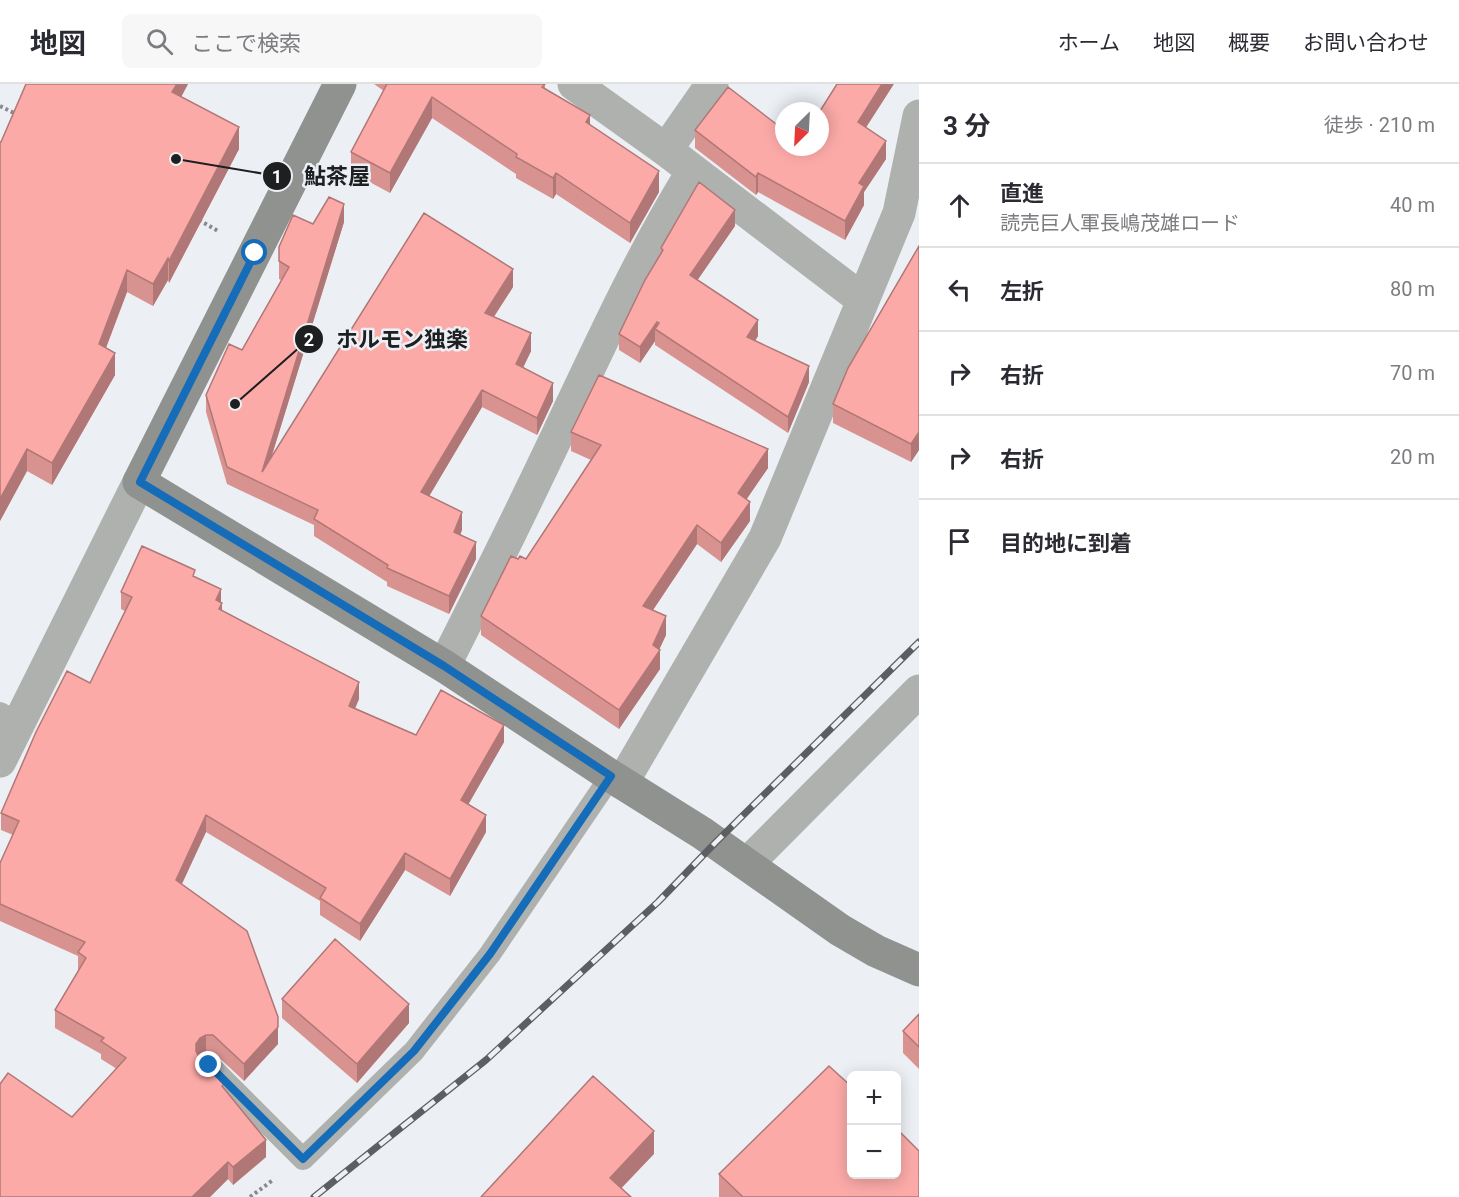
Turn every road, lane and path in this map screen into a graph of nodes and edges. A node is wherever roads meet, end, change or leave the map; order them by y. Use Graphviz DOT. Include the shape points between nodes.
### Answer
graph roads {
  1 [pos="340,84"];
  2 [pos="574,84"];
  3 [pos="712,84"];
  4 [pos="0,106"];
  5 [pos="919,116"];
  6 [pos="22,118"];
  7 [pos="666,150"];
  8 [pos="693,171"];
  9 [pos="194,217"];
  10 [pos="255,253"];
  11 [pos="863,300"];
  12 [pos="140,482"];
  13 [pos="444,666"];
  14 [pos="919,691"];
  15 [pos="9,718"];
  16 [pos="0,761"];
  17 [pos="617,780"];
  18 [pos="748,864"];
  19 [pos="919,970"];
  20 [pos="209,1065"];
  1 -- 10 [label="street"];
  2 -- 7 [label="street"];
  3 -- 7 [label="street"];
  4 -- 6 [label="path"];
  5 -- 11 [label="street" via="899,213"];
  7 -- 8 [label="street"];
  8 -- 11 [label="street"];
  8 -- 13 [label="street" via="661,225 588,370"];
  9 -- 10 [label="path"];
  10 -- 12 [label="street"];
  11 -- 17 [label="street" via="765,538"];
  12 -- 13 [label="street"];
  12 -- 15 [label="street"];
  13 -- 17 [label="street"];
  14 -- 18 [label="street"];
  15 -- 16 [label="street"];
  17 -- 18 [label="street"];
  17 -- 20 [label="lane" via="414,1051 303,1159"];
  18 -- 19 [label="street" via="840,930"];
}
